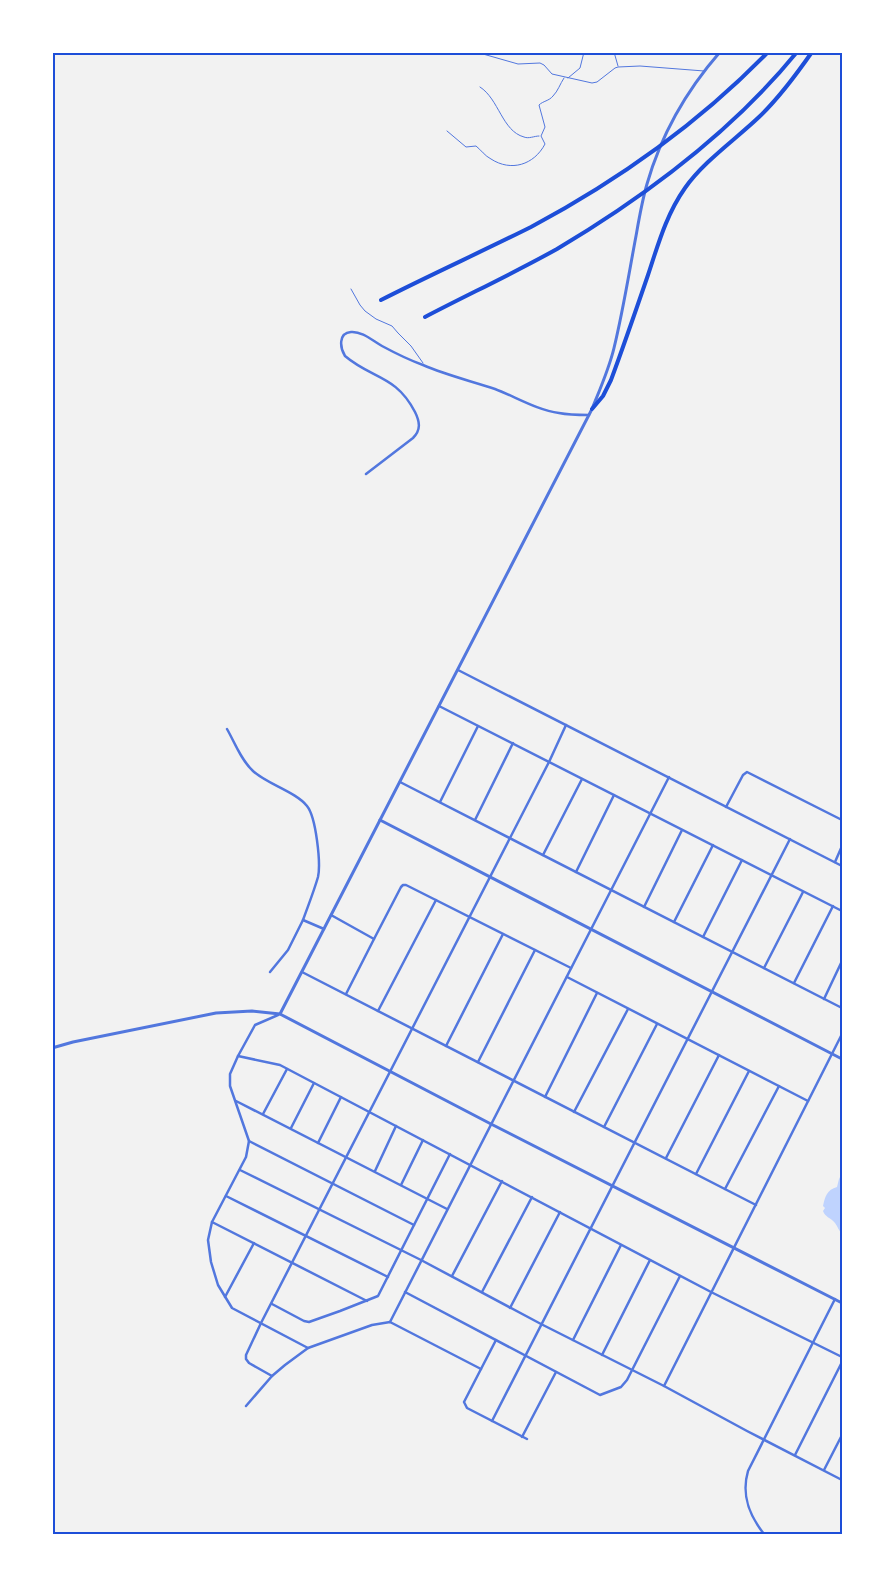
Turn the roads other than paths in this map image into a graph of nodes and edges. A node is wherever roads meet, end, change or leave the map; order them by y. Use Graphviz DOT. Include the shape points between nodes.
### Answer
graph roads {
  1 [pos="328,52"];
  2 [pos="331,52"];
  3 [pos="396,52"];
  4 [pos="410,52"];
  5 [pos="476,52"];
  6 [pos="584,52"];
  7 [pos="614,52"];
  8 [pos="720,52"];
  9 [pos="768,52"];
  10 [pos="796,52"];
  11 [pos="812,52"];
  12 [pos="618,67"];
  13 [pos="704,71"];
  14 [pos="565,77"];
  15 [pos="568,78"];
  16 [pos="480,87"];
  17 [pos="447,131"];
  18 [pos="541,136"];
  19 [pos="351,289"];
  20 [pos="381,300"];
  21 [pos="425,317"];
  22 [pos="425,366"];
  23 [pos="592,409"];
  24 [pos="589,415"];
  25 [pos="366,474"];
  26 [pos="458,670"];
  27 [pos="439,706"];
  28 [pos="566,725"];
  29 [pos="478,726"];
  30 [pos="228,728"];
  31 [pos="513,743"];
  32 [pos="549,762"];
  33 [pos="668,777"];
  34 [pos="582,779"];
  35 [pos="400,782"];
  36 [pos="614,795"];
  37 [pos="440,802"];
  38 [pos="726,807"];
  39 [pos="651,814"];
  40 [pos="380,820"];
  41 [pos="475,820"];
  42 [pos="842,820"];
  43 [pos="682,830"];
  44 [pos="509,838"];
  45 [pos="790,839"];
  46 [pos="713,845"];
  47 [pos="842,846"];
  48 [pos="543,855"];
  49 [pos="742,860"];
  50 [pos="835,862"];
  51 [pos="842,866"];
  52 [pos="576,872"];
  53 [pos="773,876"];
  54 [pos="490,877"];
  55 [pos="611,890"];
  56 [pos="803,891"];
  57 [pos="436,900"];
  58 [pos="833,906"];
  59 [pos="644,907"];
  60 [pos="842,911"];
  61 [pos="331,915"];
  62 [pos="470,917"];
  63 [pos="303,920"];
  64 [pos="674,922"];
  65 [pos="324,929"];
  66 [pos="591,929"];
  67 [pos="503,934"];
  68 [pos="703,937"];
  69 [pos="374,939"];
  70 [pos="535,950"];
  71 [pos="734,953"];
  72 [pos="842,961"];
  73 [pos="572,968"];
  74 [pos="764,968"];
  75 [pos="270,972"];
  76 [pos="302,972"];
  77 [pos="568,977"];
  78 [pos="794,983"];
  79 [pos="713,992"];
  80 [pos="598,993"];
  81 [pos="346,994"];
  82 [pos="824,999"];
  83 [pos="628,1008"];
  84 [pos="842,1008"];
  85 [pos="378,1011"];
  86 [pos="280,1014"];
  87 [pos="657,1023"];
  88 [pos="412,1028"];
  89 [pos="842,1034"];
  90 [pos="688,1039"];
  91 [pos="446,1046"];
  92 [pos="52,1048"];
  93 [pos="833,1054"];
  94 [pos="719,1055"];
  95 [pos="238,1056"];
  96 [pos="842,1059"];
  97 [pos="478,1062"];
  98 [pos="287,1069"];
  99 [pos="749,1071"];
  100 [pos="390,1072"];
  101 [pos="513,1080"];
  102 [pos="314,1083"];
  103 [pos="779,1086"];
  104 [pos="545,1096"];
  105 [pos="341,1097"];
  106 [pos="235,1100"];
  107 [pos="808,1101"];
  108 [pos="370,1112"];
  109 [pos="574,1112"];
  110 [pos="263,1114"];
  111 [pos="491,1124"];
  112 [pos="396,1126"];
  113 [pos="604,1127"];
  114 [pos="291,1128"];
  115 [pos="423,1140"];
  116 [pos="249,1141"];
  117 [pos="634,1142"];
  118 [pos="318,1143"];
  119 [pos="450,1154"];
  120 [pos="346,1157"];
  121 [pos="666,1158"];
  122 [pos="470,1164"];
  123 [pos="240,1170"];
  124 [pos="375,1171"];
  125 [pos="696,1174"];
  126 [pos="502,1181"];
  127 [pos="333,1183"];
  128 [pos="402,1185"];
  129 [pos="613,1185"];
  130 [pos="725,1189"];
  131 [pos="226,1196"];
  132 [pos="532,1197"];
  133 [pos="428,1199"];
  134 [pos="756,1205"];
  135 [pos="448,1209"];
  136 [pos="320,1210"];
  137 [pos="560,1212"];
  138 [pos="212,1222"];
  139 [pos="414,1225"];
  140 [pos="590,1228"];
  141 [pos="306,1236"];
  142 [pos="254,1243"];
  143 [pos="621,1245"];
  144 [pos="734,1248"];
  145 [pos="402,1251"];
  146 [pos="421,1260"];
  147 [pos="650,1260"];
  148 [pos="292,1263"];
  149 [pos="452,1276"];
  150 [pos="680,1276"];
  151 [pos="388,1277"];
  152 [pos="405,1292"];
  153 [pos="482,1292"];
  154 [pos="711,1292"];
  155 [pos="225,1297"];
  156 [pos="835,1299"];
  157 [pos="367,1301"];
  158 [pos="842,1302"];
  159 [pos="272,1304"];
  160 [pos="510,1308"];
  161 [pos="390,1322"];
  162 [pos="261,1323"];
  163 [pos="541,1324"];
  164 [pos="496,1340"];
  165 [pos="573,1340"];
  166 [pos="813,1343"];
  167 [pos="308,1348"];
  168 [pos="525,1356"];
  169 [pos="602,1356"];
  170 [pos="842,1357"];
  171 [pos="842,1362"];
  172 [pos="481,1369"];
  173 [pos="632,1371"];
  174 [pos="556,1372"];
  175 [pos="272,1376"];
  176 [pos="664,1386"];
  177 [pos="246,1406"];
  178 [pos="492,1421"];
  179 [pos="842,1435"];
  180 [pos="522,1437"];
  181 [pos="764,1438"];
  182 [pos="526,1439"];
  183 [pos="795,1454"];
  184 [pos="824,1470"];
  185 [pos="842,1480"];
  186 [pos="764,1534"];
  1 -- 2 [label="lane"];
  3 -- 4 [label="lane"];
  5 -- 14 [label="lane" via="518,64 540,63 550,73"];
  6 -- 15 [label="lane" via="580,68"];
  7 -- 12 [label="lane"];
  8 -- 13 [label="street"];
  9 -- 20 [label="main road" via="721,98 619,173 531,226"];
  10 -- 21 [label="main road" via="726,127 675,170 556,249"];
  11 -- 23 [label="main road" via="784,91 700,171 676,202 612,380"];
  12 -- 13 [label="lane"];
  12 -- 15 [label="lane" via="594,83"];
  13 -- 23 [label="street" via="675,114 646,185 613,350"];
  14 -- 15 [label="lane"];
  14 -- 18 [label="lane" via="554,95 539,105 545,127"];
  16 -- 18 [label="lane" via="490,95 504,120 517,133 524,138"];
  17 -- 18 [label="lane" via="464,146 476,146 491,160 504,166 532,160 544,146"];
  19 -- 22 [label="lane" via="365,311 392,326"];
  22 -- 24 [label="street" via="552,412"];
  22 -- 25 [label="street" via="361,334 352,332 342,338 345,356 398,389 410,404 419,425 413,438"];
  23 -- 24 [label="street"];
  24 -- 26 [label="street"];
  26 -- 27 [label="street"];
  26 -- 28 [label="street"];
  27 -- 29 [label="street"];
  27 -- 35 [label="street"];
  28 -- 32 [label="street"];
  28 -- 33 [label="street"];
  29 -- 31 [label="street"];
  29 -- 37 [label="street"];
  30 -- 63 [label="street" via="246,764 307,805 312,815 319,868"];
  31 -- 32 [label="street"];
  31 -- 41 [label="street"];
  32 -- 34 [label="street"];
  32 -- 44 [label="street"];
  33 -- 38 [label="street"];
  33 -- 39 [label="street"];
  34 -- 36 [label="street"];
  34 -- 48 [label="street"];
  35 -- 37 [label="street"];
  35 -- 40 [label="street"];
  36 -- 39 [label="street"];
  36 -- 52 [label="street"];
  37 -- 41 [label="street"];
  38 -- 42 [label="street" via="747,772"];
  38 -- 45 [label="street"];
  39 -- 43 [label="street"];
  39 -- 55 [label="street"];
  40 -- 54 [label="street"];
  40 -- 61 [label="street"];
  41 -- 44 [label="street"];
  43 -- 46 [label="street"];
  43 -- 59 [label="street"];
  44 -- 48 [label="street"];
  44 -- 54 [label="street"];
  45 -- 50 [label="street"];
  45 -- 53 [label="street"];
  46 -- 49 [label="street"];
  46 -- 64 [label="street"];
  47 -- 50 [label="street"];
  48 -- 52 [label="street"];
  49 -- 53 [label="street"];
  49 -- 68 [label="street"];
  50 -- 51 [label="street"];
  52 -- 55 [label="street"];
  53 -- 56 [label="street"];
  53 -- 71 [label="street"];
  54 -- 62 [label="street"];
  54 -- 66 [label="street"];
  55 -- 59 [label="street"];
  55 -- 66 [label="street"];
  56 -- 58 [label="street"];
  56 -- 74 [label="street"];
  57 -- 62 [label="street"];
  57 -- 69 [label="street" via="403,885"];
  57 -- 85 [label="street"];
  58 -- 60 [label="street"];
  58 -- 78 [label="street"];
  59 -- 64 [label="street"];
  61 -- 65 [label="street"];
  61 -- 69 [label="street"];
  62 -- 67 [label="street"];
  62 -- 88 [label="street"];
  63 -- 65 [label="street"];
  63 -- 75 [label="street" via="288,950"];
  64 -- 68 [label="street"];
  65 -- 76 [label="street"];
  66 -- 73 [label="street"];
  66 -- 79 [label="street"];
  67 -- 70 [label="street"];
  67 -- 91 [label="street"];
  68 -- 71 [label="street"];
  69 -- 81 [label="street"];
  70 -- 73 [label="street"];
  70 -- 97 [label="street"];
  71 -- 74 [label="street"];
  71 -- 79 [label="street"];
  72 -- 82 [label="street"];
  73 -- 77 [label="street"];
  74 -- 78 [label="street"];
  76 -- 81 [label="street"];
  76 -- 86 [label="street"];
  77 -- 80 [label="street"];
  77 -- 101 [label="street"];
  78 -- 82 [label="street"];
  79 -- 90 [label="street"];
  79 -- 93 [label="street"];
  80 -- 83 [label="street"];
  80 -- 104 [label="street"];
  81 -- 85 [label="street"];
  82 -- 84 [label="street"];
  83 -- 87 [label="street"];
  83 -- 109 [label="street"];
  85 -- 88 [label="street"];
  86 -- 92 [label="street" via="252,1011 216,1013"];
  86 -- 95 [label="street" via="255,1025"];
  86 -- 100 [label="street"];
  87 -- 90 [label="street"];
  87 -- 113 [label="street"];
  88 -- 91 [label="street"];
  88 -- 100 [label="street"];
  89 -- 93 [label="street"];
  90 -- 94 [label="street"];
  90 -- 117 [label="street"];
  91 -- 97 [label="street"];
  93 -- 96 [label="street"];
  93 -- 107 [label="street"];
  94 -- 99 [label="street"];
  94 -- 121 [label="street"];
  95 -- 98 [label="street"];
  95 -- 106 [label="street" via="230,1074"];
  97 -- 101 [label="street"];
  98 -- 102 [label="street"];
  98 -- 110 [label="street"];
  99 -- 103 [label="street"];
  99 -- 125 [label="street"];
  100 -- 108 [label="street"];
  100 -- 111 [label="street"];
  101 -- 104 [label="street"];
  101 -- 111 [label="street"];
  102 -- 105 [label="street"];
  102 -- 114 [label="street"];
  103 -- 107 [label="street"];
  103 -- 130 [label="street"];
  104 -- 109 [label="street"];
  105 -- 108 [label="street"];
  105 -- 118 [label="street"];
  106 -- 110 [label="street"];
  106 -- 116 [label="street"];
  107 -- 134 [label="street"];
  108 -- 112 [label="street"];
  108 -- 120 [label="street"];
  109 -- 113 [label="street"];
  110 -- 114 [label="street"];
  111 -- 122 [label="street"];
  111 -- 129 [label="street"];
  112 -- 115 [label="street"];
  112 -- 124 [label="street"];
  113 -- 117 [label="street"];
  114 -- 118 [label="street"];
  115 -- 119 [label="street"];
  115 -- 128 [label="street"];
  116 -- 123 [label="street"];
  116 -- 127 [label="street"];
  117 -- 121 [label="street"];
  117 -- 129 [label="street"];
  118 -- 120 [label="street"];
  119 -- 122 [label="street"];
  119 -- 133 [label="street"];
  120 -- 124 [label="street"];
  120 -- 127 [label="street"];
  121 -- 125 [label="street"];
  122 -- 126 [label="street"];
  122 -- 135 [label="street"];
  123 -- 131 [label="street"];
  123 -- 136 [label="street"];
  124 -- 128 [label="street"];
  125 -- 130 [label="street"];
  126 -- 132 [label="street"];
  126 -- 149 [label="street"];
  127 -- 136 [label="street"];
  127 -- 139 [label="street"];
  128 -- 133 [label="street"];
  129 -- 140 [label="street"];
  129 -- 144 [label="street"];
  130 -- 134 [label="street"];
  131 -- 138 [label="street"];
  131 -- 141 [label="street"];
  132 -- 137 [label="street"];
  132 -- 153 [label="street"];
  133 -- 135 [label="street"];
  133 -- 139 [label="street"];
  134 -- 144 [label="street"];
  135 -- 146 [label="street"];
  136 -- 141 [label="street"];
  136 -- 145 [label="street"];
  137 -- 140 [label="street"];
  137 -- 160 [label="street"];
  138 -- 142 [label="street"];
  138 -- 155 [label="street" via="210,1255 218,1286"];
  139 -- 145 [label="street"];
  140 -- 143 [label="street"];
  140 -- 163 [label="street"];
  141 -- 148 [label="street"];
  141 -- 151 [label="street"];
  142 -- 148 [label="street"];
  142 -- 155 [label="street"];
  143 -- 147 [label="street"];
  143 -- 165 [label="street"];
  144 -- 154 [label="street"];
  144 -- 156 [label="street"];
  145 -- 146 [label="street"];
  145 -- 151 [label="street"];
  146 -- 149 [label="street"];
  146 -- 152 [label="street"];
  147 -- 150 [label="street"];
  147 -- 169 [label="street"];
  148 -- 157 [label="street"];
  148 -- 159 [label="street"];
  149 -- 153 [label="street"];
  150 -- 154 [label="street"];
  150 -- 173 [label="street"];
  151 -- 157 [label="street" via="378,1296"];
  152 -- 161 [label="street"];
  152 -- 164 [label="street"];
  153 -- 160 [label="street"];
  154 -- 166 [label="street"];
  154 -- 176 [label="street"];
  155 -- 162 [label="street" via="236,1311"];
  156 -- 158 [label="street"];
  156 -- 166 [label="street"];
  157 -- 159 [label="street" via="309,1322"];
  159 -- 162 [label="street"];
  160 -- 163 [label="street"];
  161 -- 167 [label="street" via="372,1325"];
  161 -- 172 [label="street"];
  162 -- 167 [label="street"];
  162 -- 175 [label="street" via="246,1359"];
  163 -- 165 [label="street"];
  163 -- 168 [label="street"];
  164 -- 168 [label="street"];
  164 -- 172 [label="street"];
  165 -- 169 [label="street"];
  166 -- 170 [label="street"];
  166 -- 181 [label="street"];
  167 -- 175 [label="street"];
  168 -- 174 [label="street"];
  168 -- 178 [label="street"];
  169 -- 173 [label="street"];
  171 -- 183 [label="street"];
  172 -- 178 [label="street" via="464,1402 467,1408"];
  173 -- 174 [label="street" via="624,1384 600,1395"];
  173 -- 176 [label="street"];
  174 -- 180 [label="street"];
  175 -- 177 [label="street"];
  176 -- 181 [label="street"];
  178 -- 180 [label="street"];
  179 -- 184 [label="street"];
  180 -- 182 [label="street"];
  181 -- 183 [label="street"];
  181 -- 186 [label="street" via="748,1471 744,1491 747,1504"];
  183 -- 184 [label="street"];
  184 -- 185 [label="street"];
}
